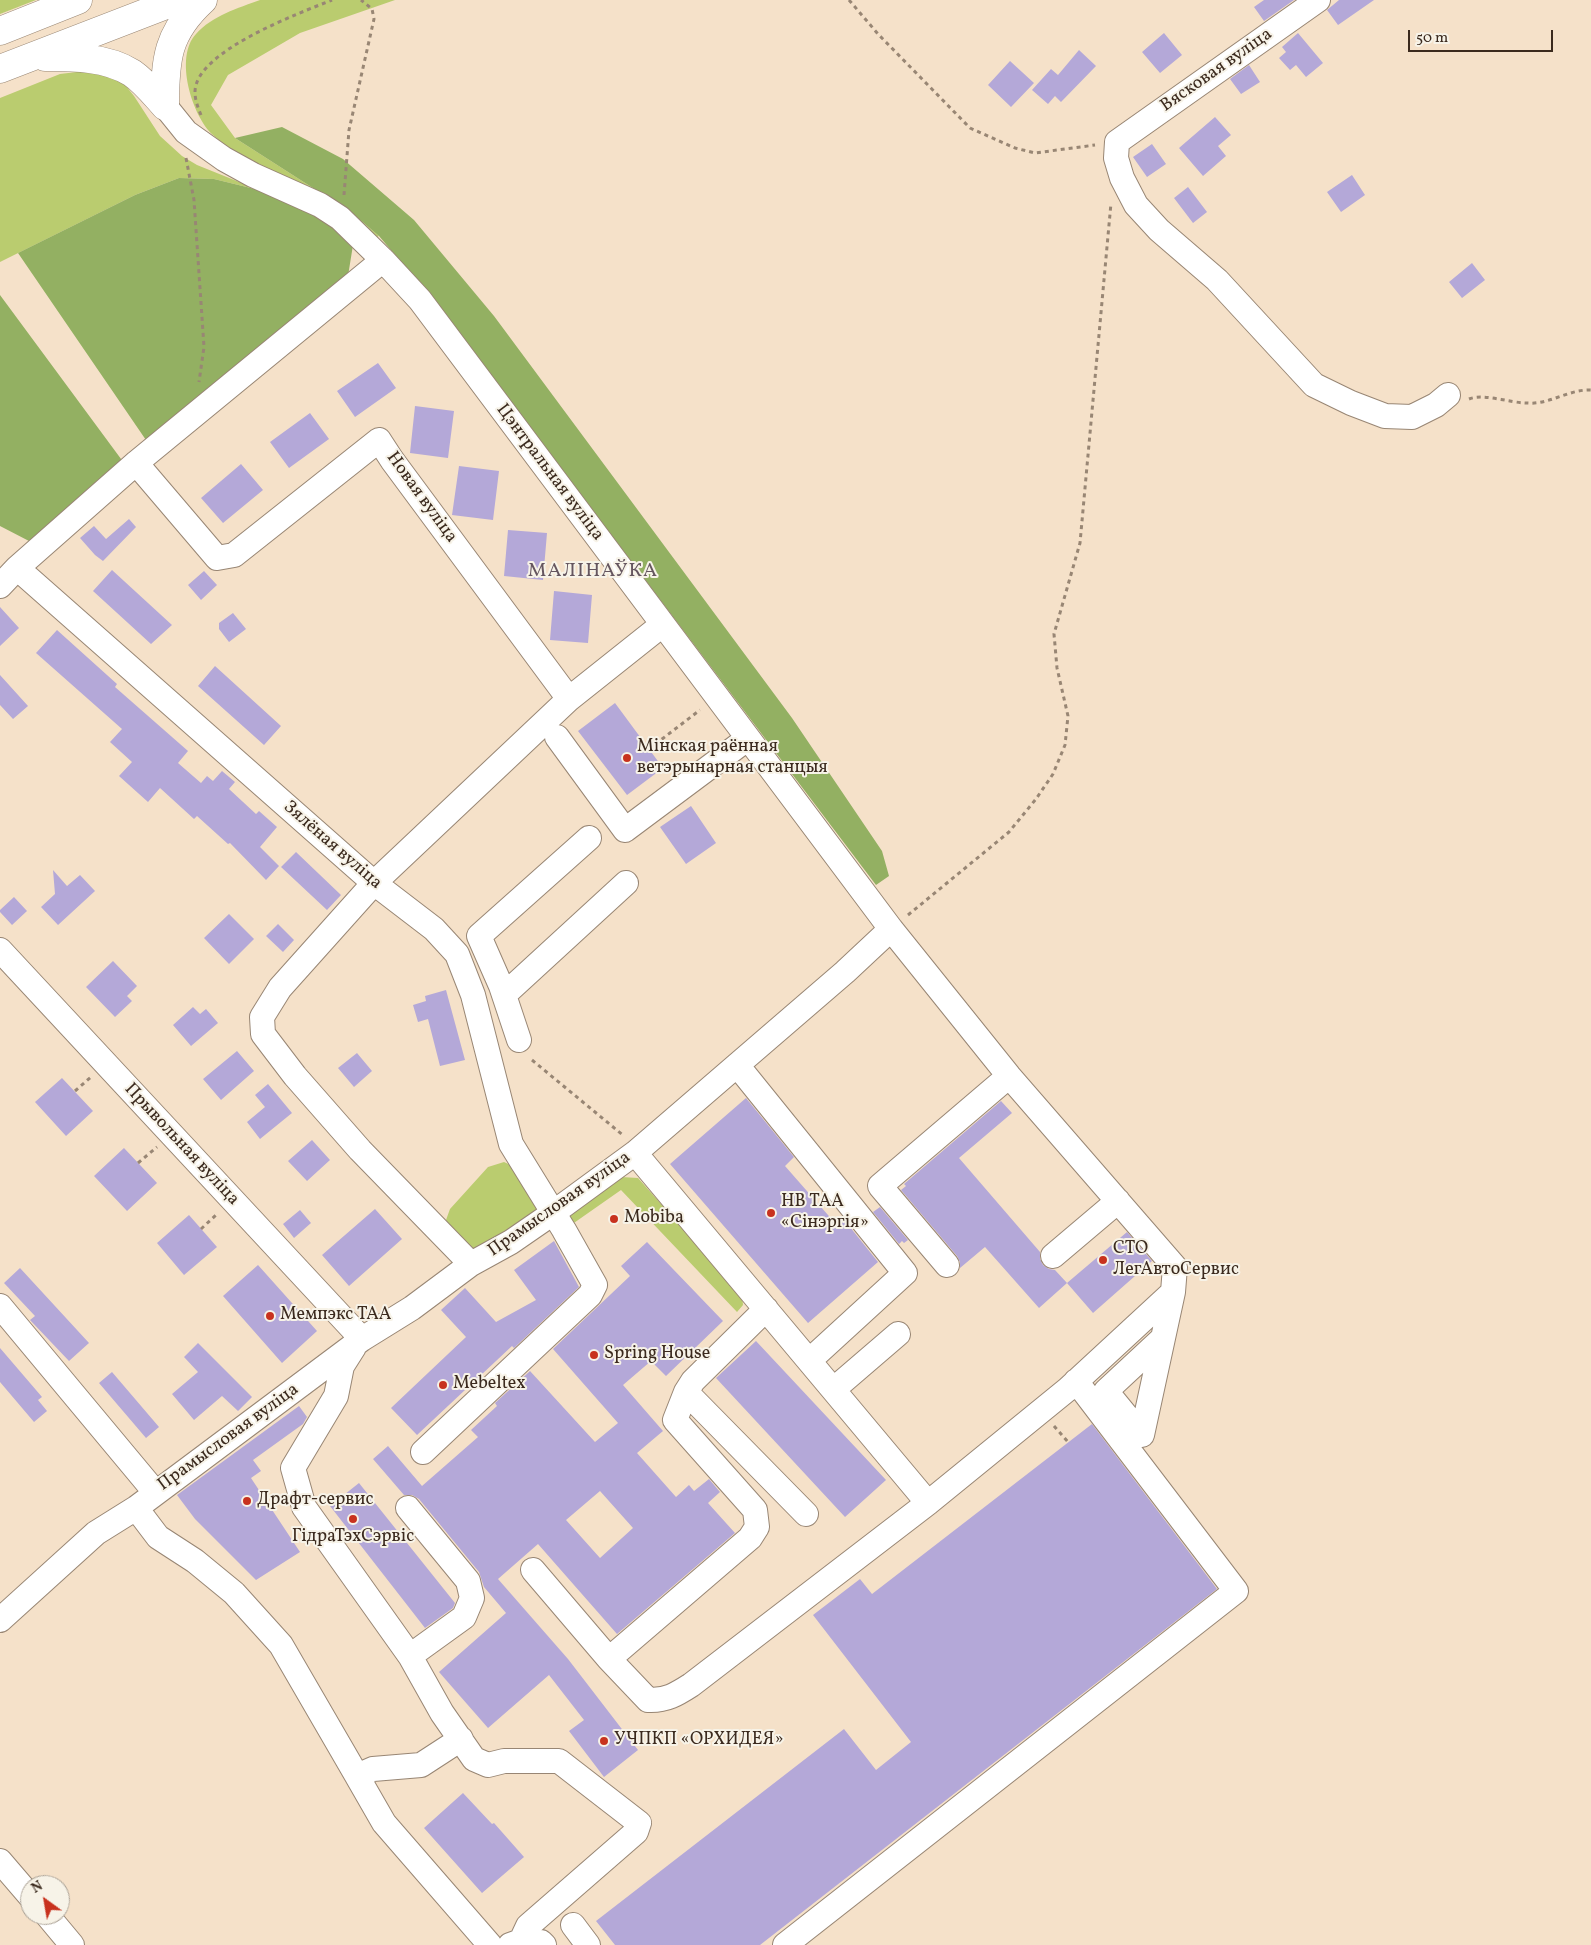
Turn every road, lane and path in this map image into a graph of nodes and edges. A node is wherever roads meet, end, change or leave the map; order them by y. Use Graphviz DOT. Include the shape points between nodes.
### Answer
graph roads {
  1 [pos="78,0"];
  2 [pos="179,0"];
  3 [pos="203,0"];
  4 [pos="332,0"];
  5 [pos="361,0"];
  6 [pos="849,0"];
  7 [pos="1318,0"];
  8 [pos="0,31"];
  9 [pos="31,57"];
  10 [pos="0,69"];
  11 [pos="166,106"];
  12 [pos="186,132"];
  13 [pos="1117,142"];
  14 [pos="186,156"];
  15 [pos="1122,178"];
  16 [pos="354,231"];
  17 [pos="383,260"];
  18 [pos="198,386"];
  19 [pos="1591,390"];
  20 [pos="1457,398"];
  21 [pos="136,464"];
  22 [pos="17,568"];
  23 [pos="0,586"];
  24 [pos="662,625"];
  25 [pos="716,697"];
  26 [pos="569,699"];
  27 [pos="556,737"];
  28 [pos="747,739"];
  29 [pos="649,749"];
  30 [pos="589,838"];
  31 [pos="374,883"];
  32 [pos="626,883"];
  33 [pos="891,929"];
  34 [pos="0,950"];
  35 [pos="504,995"];
  36 [pos="519,1040"];
  37 [pos="532,1060"];
  38 [pos="737,1065"];
  39 [pos="93,1075"];
  40 [pos="1009,1076"];
  41 [pos="74,1091"];
  42 [pos="163,1142"];
  43 [pos="637,1151"];
  44 [pos="138,1163"];
  45 [pos="1118,1201"];
  46 [pos="223,1209"];
  47 [pos="553,1214"];
  48 [pos="201,1229"];
  49 [pos="1053,1256"];
  50 [pos="471,1264"];
  51 [pos="947,1265"];
  52 [pos="1173,1292"];
  53 [pos="0,1306"];
  54 [pos="766,1309"];
  55 [pos="898,1334"];
  56 [pos="1163,1338"];
  57 [pos="360,1341"];
  58 [pos="810,1360"];
  59 [pos="1076,1381"];
  60 [pos="834,1390"];
  61 [pos="686,1392"];
  62 [pos="423,1452"];
  63 [pos="155,1492"];
  64 [pos="928,1503"];
  65 [pos="136,1508"];
  66 [pos="408,1508"];
  67 [pos="806,1514"];
  68 [pos="533,1570"];
  69 [pos="0,1620"];
  70 [pos="410,1656"];
  71 [pos="609,1660"];
  72 [pos="460,1739"];
  73 [pos="357,1776"];
  74 [pos="0,1861"];
  75 [pos="20,1884"];
  76 [pos="55,1925"];
  77 [pos="573,1925"];
  78 [pos="515,1943"];
  79 [pos="72,1945"];
  80 [pos="490,1945"];
  81 [pos="544,1945"];
  82 [pos="588,1945"];
  83 [pos="785,1945"];
  1 -- 8 [label="highway"];
  2 -- 9 [label="highway"];
  3 -- 11 [label="highway" via="178,27 171,43 165,78"];
  4 -- 12 [label="path" via="269,26 228,49 209,65 195,91 203,118"];
  5 -- 16 [label="path" via="372,9 374,19 352,114 344,175 344,201"];
  6 -- 13 [label="path" via="970,128 1015,148 1035,153"];
  7 -- 13 [label="street, Вясковая вуліца"];
  9 -- 10 [label="highway"];
  9 -- 11 [label="highway" via="78,57 104,62 131,73"];
  11 -- 12 [label="street, Цэнтральная вуліца"];
  12 -- 16 [label="street, Цэнтральная вуліца" via="253,175 320,205"];
  13 -- 15 [label="street" via="1116,158"];
  14 -- 18 [label="path" via="194,200 204,347"];
  15 -- 20 [label="street" via="1136,205 1159,230 1217,280 1314,385 1385,416 1412,417"];
  15 -- 33 [label="path" via="1112,196 1080,543 1054,634 1057,668 1068,716 1065,745 1053,774 1009,832"];
  16 -- 17 [label="street, Цэнтральная вуліца"];
  17 -- 21 [label="street"];
  17 -- 24 [label="street, Цэнтральная вуліца" via="420,300"];
  19 -- 20 [label="path" via="1528,404 1485,397"];
  21 -- 22 [label="street"];
  21 -- 26 [label="street, Новая вуліца" via="217,558 234,554 380,440"];
  22 -- 23 [label="street"];
  22 -- 31 [label="street, Зялёная вуліца"];
  24 -- 25 [label="street, Цэнтральная вуліца"];
  24 -- 26 [label="street"];
  25 -- 28 [label="street, Цэнтральная вуліца"];
  25 -- 29 [label="path"];
  26 -- 31 [label="street"];
  27 -- 28 [label="street" via="625,830"];
  28 -- 33 [label="street, Цэнтральная вуліца"];
  30 -- 35 [label="street" via="479,936"];
  31 -- 47 [label="street, Зялёная вуліца" via="434,929 457,954 472,995 511,1144"];
  31 -- 50 [label="street" via="280,988 262,1017 263,1034 360,1150"];
  32 -- 35 [label="street"];
  33 -- 38 [label="street, Прамысловая вуліца"];
  33 -- 40 [label="street"];
  34 -- 57 [label="street, Прывольная вуліца"];
  35 -- 36 [label="street"];
  37 -- 43 [label="path"];
  38 -- 43 [label="street, Прамысловая вуліца"];
  38 -- 58 [label="street" via="905,1273"];
  39 -- 41 [label="path"];
  40 -- 45 [label="street"];
  40 -- 51 [label="street" via="880,1186"];
  42 -- 44 [label="path"];
  43 -- 47 [label="street, Прамысловая вуліца"];
  43 -- 54 [label="street"];
  45 -- 49 [label="street"];
  45 -- 52 [label="street" via="1175,1267"];
  46 -- 48 [label="path"];
  47 -- 50 [label="street, Прамысловая вуліца"];
  47 -- 62 [label="street, Зялёная вуліца" via="595,1285 590,1295"];
  50 -- 57 [label="street, Прамысловая вуліца" via="412,1308"];
  52 -- 56 [label="street"];
  52 -- 59 [label="street"];
  53 -- 63 [label="street"];
  54 -- 58 [label="street"];
  54 -- 61 [label="street" via="693,1381"];
  55 -- 60 [label="street"];
  57 -- 63 [label="street, Прамысловая вуліца"];
  57 -- 70 [label="street" via="342,1366 336,1396 293,1468 304,1507"];
  58 -- 60 [label="street"];
  59 -- 64 [label="street"];
  59 -- 83 [label="street" via="1236,1591"];
  60 -- 64 [label="street"];
  61 -- 67 [label="street"];
  61 -- 71 [label="street" via="675,1420 756,1510 757,1527 750,1538"];
  63 -- 65 [label="street, Прамысловая вуліца"];
  64 -- 71 [label="street" via="691,1685 672,1696 660,1701 648,1700"];
  65 -- 69 [label="street, Прамысловая вуліца" via="96,1533"];
  65 -- 73 [label="street" via="158,1537 195,1561 234,1593 281,1645"];
  66 -- 70 [label="street" via="468,1581 472,1598 464,1617"];
  68 -- 71 [label="street"];
  70 -- 72 [label="street"];
  72 -- 73 [label="street" via="420,1765 373,1769"];
  72 -- 78 [label="street" via="474,1759 488,1766 504,1761 559,1761 639,1823 636,1832 528,1926"];
  73 -- 80 [label="street" via="384,1823"];
  74 -- 75 [label="street"];
  76 -- 79 [label="street"];
  77 -- 82 [label="street"];
  78 -- 81 [label="street" via="541,1942"];
}
